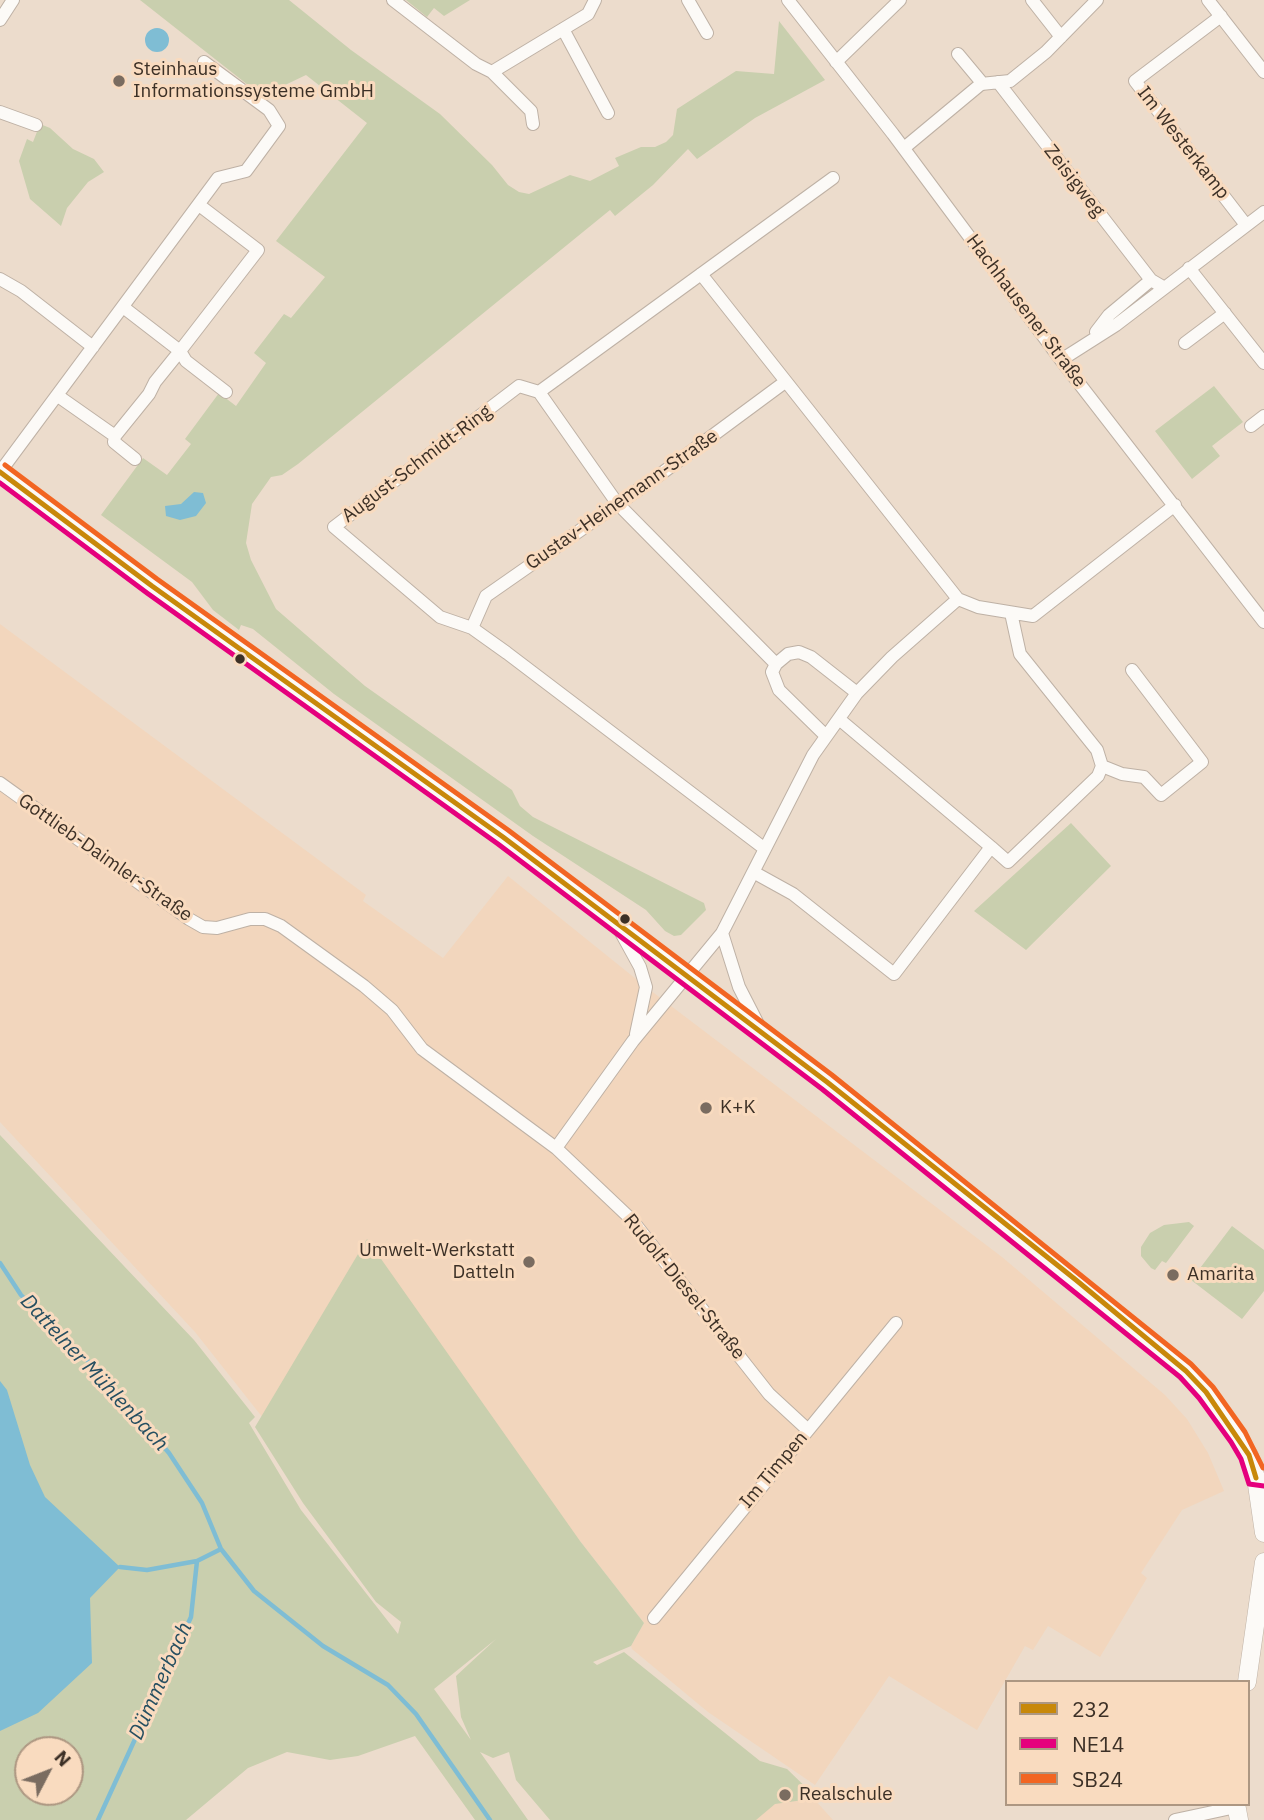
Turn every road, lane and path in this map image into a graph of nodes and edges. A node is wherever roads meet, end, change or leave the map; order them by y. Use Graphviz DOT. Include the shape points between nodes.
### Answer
graph roads {
  1 [pos="13,0"];
  2 [pos="393,0"];
  3 [pos="595,0"];
  4 [pos="688,0"];
  5 [pos="788,0"];
  6 [pos="900,0"];
  7 [pos="1032,0"];
  8 [pos="1097,0"];
  9 [pos="1208,0"];
  10 [pos="1221,16"];
  11 [pos="0,20"];
  12 [pos="563,29"];
  13 [pos="707,33"];
  14 [pos="1061,37"];
  15 [pos="958,54"];
  16 [pos="204,62"];
  17 [pos="836,62"];
  18 [pos="492,72"];
  19 [pos="1264,72"];
  20 [pos="998,82"];
  21 [pos="983,84"];
  22 [pos="0,112"];
  23 [pos="608,113"];
  24 [pos="533,124"];
  25 [pos="36,125"];
  26 [pos="904,148"];
  27 [pos="832,178"];
  28 [pos="199,205"];
  29 [pos="1264,212"];
  30 [pos="1246,225"];
  31 [pos="1189,268"];
  32 [pos="701,274"];
  33 [pos="0,279"];
  34 [pos="1151,280"];
  35 [pos="1163,287"];
  36 [pos="123,307"];
  37 [pos="1225,313"];
  38 [pos="1092,337"];
  39 [pos="1185,343"];
  40 [pos="93,347"];
  41 [pos="180,351"];
  42 [pos="1061,360"];
  43 [pos="1264,363"];
  44 [pos="785,382"];
  45 [pos="226,392"];
  46 [pos="539,392"];
  47 [pos="58,396"];
  48 [pos="1264,416"];
  49 [pos="1251,426"];
  50 [pos="115,436"];
  51 [pos="135,459"];
  52 [pos="0,472"];
  53 [pos="617,503"];
  54 [pos="1175,505"];
  55 [pos="958,598"];
  56 [pos="1012,612"];
  57 [pos="1264,622"];
  58 [pos="472,628"];
  59 [pos="776,664"];
  60 [pos="1132,670"];
  61 [pos="857,693"];
  62 [pos="839,719"];
  63 [pos="826,736"];
  64 [pos="1102,765"];
  65 [pos="0,783"];
  66 [pos="991,847"];
  67 [pos="765,849"];
  68 [pos="754,873"];
  69 [pos="615,922"];
  70 [pos="722,933"];
  71 [pos="688,977"];
  72 [pos="391,1010"];
  73 [pos="761,1031"];
  74 [pos="633,1041"];
  75 [pos="556,1148"];
  76 [pos="895,1323"];
  77 [pos="808,1430"];
  78 [pos="1264,1532"];
  79 [pos="1264,1562"];
  80 [pos="654,1618"];
  81 [pos="1247,1680"];
  82 [pos="1237,1810"];
  83 [pos="1175,1820"];
  1 -- 11 [label="street"];
  2 -- 18 [label="street"];
  3 -- 12 [label="street" via="588,14"];
  4 -- 13 [label="street"];
  5 -- 17 [label="street, Hachhausener Straße"];
  6 -- 17 [label="street"];
  7 -- 14 [label="street"];
  8 -- 14 [label="street"];
  9 -- 10 [label="street"];
  10 -- 19 [label="street"];
  10 -- 30 [label="street, Im Westerkamp" via="1135,80"];
  12 -- 18 [label="street"];
  12 -- 23 [label="street"];
  14 -- 20 [label="street" via="1010,81"];
  15 -- 21 [label="street"];
  16 -- 28 [label="street" via="269,110 279,126 246,171 218,178"];
  17 -- 26 [label="street, Hachhausener Straße"];
  18 -- 24 [label="street" via="531,111"];
  20 -- 21 [label="street"];
  20 -- 34 [label="street, Zeisigweg"];
  21 -- 26 [label="street"];
  22 -- 25 [label="street"];
  26 -- 42 [label="street, Hachhausener Straße"];
  27 -- 32 [label="street"];
  28 -- 36 [label="street"];
  28 -- 41 [label="street" via="258,250"];
  29 -- 30 [label="street"];
  30 -- 31 [label="street"];
  31 -- 35 [label="street"];
  31 -- 37 [label="street"];
  32 -- 44 [label="street"];
  32 -- 46 [label="street"];
  33 -- 40 [label="street"];
  34 -- 35 [label="street"];
  34 -- 38 [label="street" via="1109,315"];
  35 -- 38 [label="street" via="1116,325"];
  36 -- 40 [label="street"];
  36 -- 41 [label="street"];
  37 -- 39 [label="street"];
  37 -- 43 [label="street"];
  38 -- 42 [label="street"];
  40 -- 47 [label="street"];
  41 -- 45 [label="street"];
  41 -- 50 [label="street"];
  42 -- 54 [label="street, Hachhausener Straße"];
  44 -- 53 [label="street, Gustav-Heinemann-Straße"];
  44 -- 55 [label="street"];
  46 -- 53 [label="street"];
  46 -- 58 [label="street, August-Schmidt-Ring" via="519,386 334,527 440,617"];
  47 -- 50 [label="street"];
  47 -- 52 [label="street"];
  48 -- 49 [label="street"];
  50 -- 51 [label="street" via="114,442"];
  52 -- 69 [label="main road"];
  53 -- 58 [label="street, Gustav-Heinemann-Straße" via="486,596"];
  53 -- 59 [label="street"];
  54 -- 56 [label="street" via="1033,616"];
  54 -- 57 [label="street, Hachhausener Straße"];
  55 -- 56 [label="street" via="978,607"];
  55 -- 61 [label="street"];
  56 -- 64 [label="street" via="1020,654 1097,750"];
  58 -- 67 [label="street, August-Schmidt-Ring"];
  59 -- 61 [label="street" via="799,652"];
  59 -- 63 [label="street" via="773,682"];
  60 -- 64 [label="street" via="1202,762 1161,795 1144,777"];
  61 -- 62 [label="street"];
  62 -- 63 [label="street"];
  62 -- 66 [label="street"];
  63 -- 67 [label="street"];
  64 -- 66 [label="street" via="1098,776 1009,862"];
  65 -- 72 [label="street, Gottlieb-Daimler-Straße" via="189,919 203,927 258,919 281,926"];
  66 -- 68 [label="street" via="894,974 793,894"];
  67 -- 68 [label="street"];
  68 -- 70 [label="street"];
  69 -- 71 [label="main road"];
  69 -- 74 [label="street" via="646,987"];
  70 -- 71 [label="street"];
  70 -- 73 [label="street" via="739,987"];
  71 -- 73 [label="main road"];
  71 -- 74 [label="street"];
  72 -- 75 [label="street, Rudolf-Diesel-Straße" via="422,1049"];
  73 -- 78 [label="main road" via="1186,1371 1249,1455"];
  74 -- 75 [label="street"];
  75 -- 77 [label="street, Rudolf-Diesel-Straße" via="632,1220 769,1394"];
  76 -- 77 [label="street, Im Timpen"];
  77 -- 80 [label="street, Im Timpen"];
  79 -- 81 [label="main road"];
  82 -- 83 [label="street"];
}
